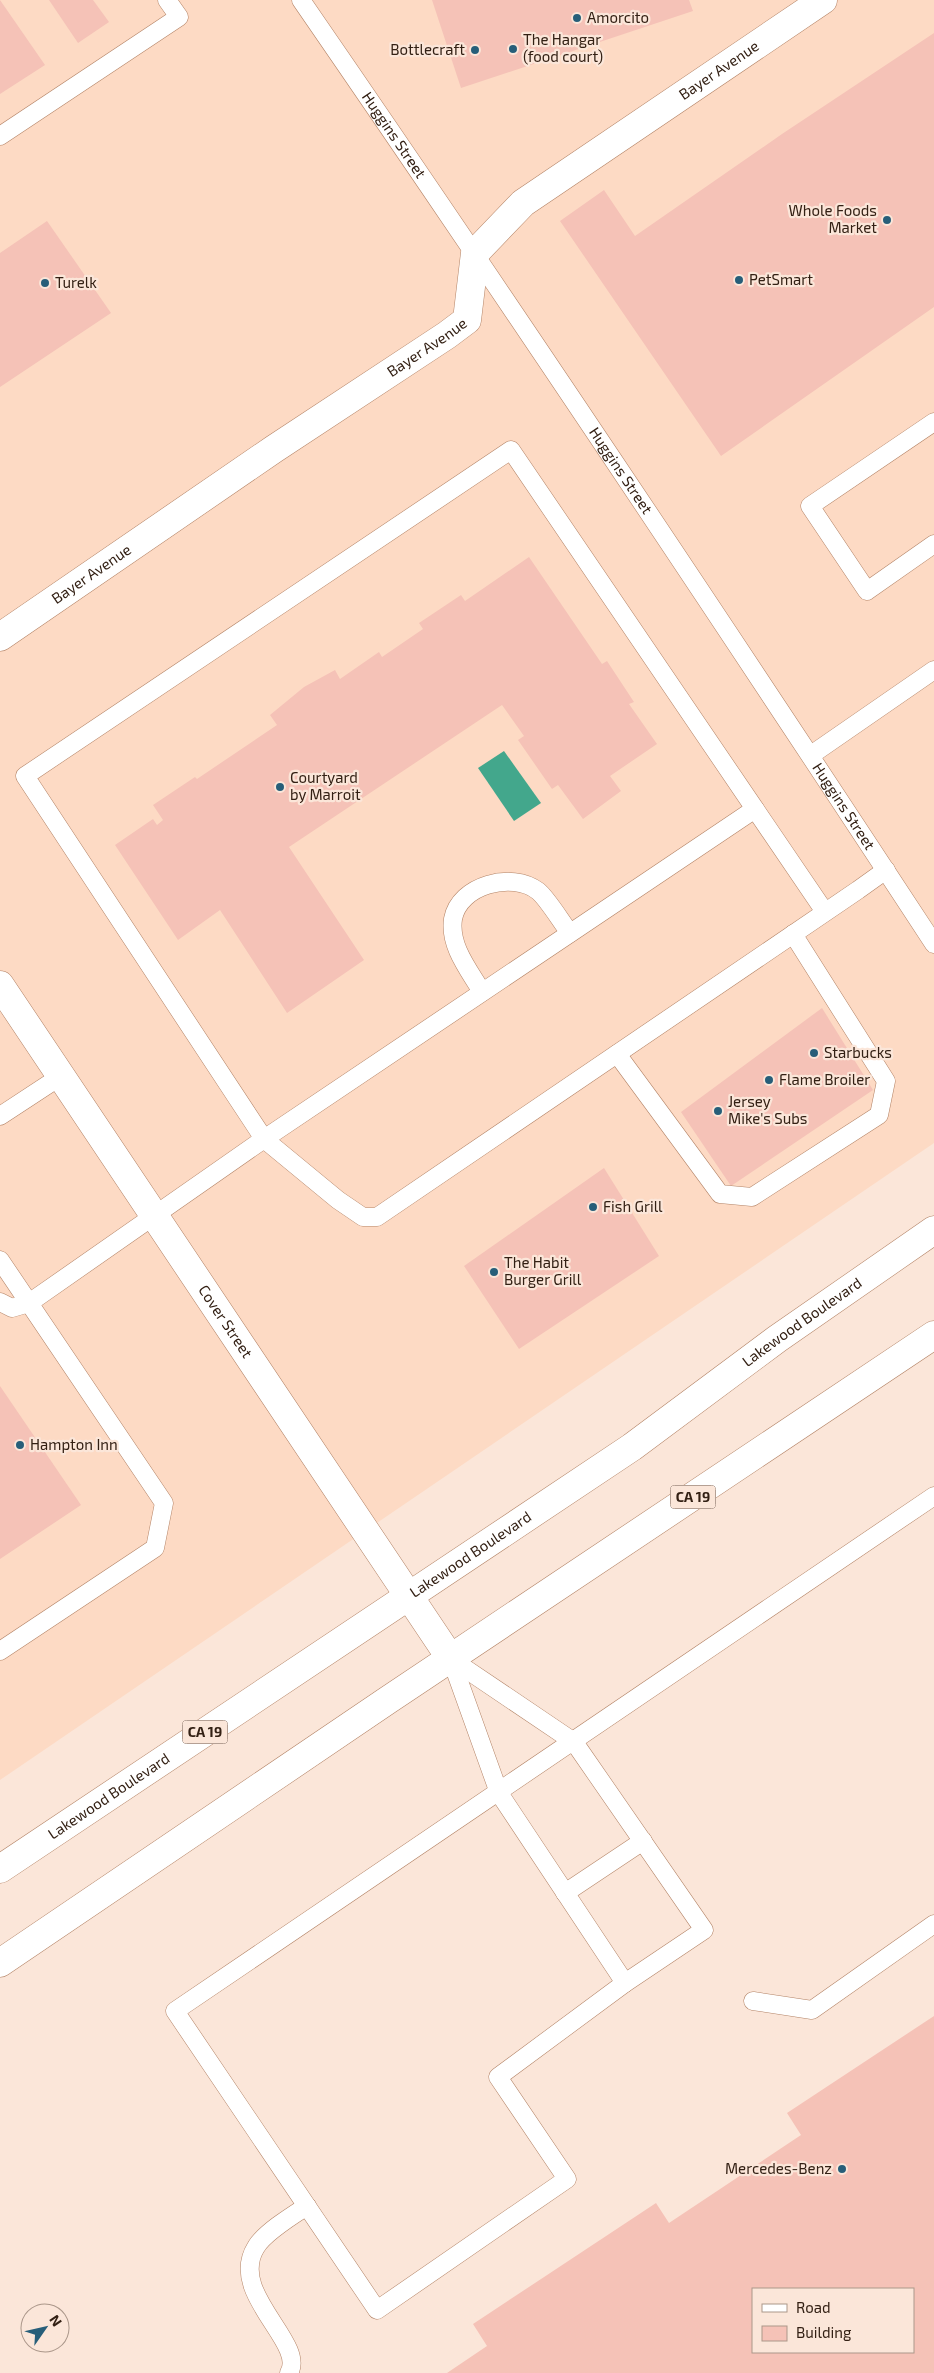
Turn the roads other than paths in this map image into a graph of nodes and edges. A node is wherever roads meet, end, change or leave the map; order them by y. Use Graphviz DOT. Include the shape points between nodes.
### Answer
graph roads {
  1 [pos="167,0"];
  2 [pos="301,0"];
  3 [pos="823,0"];
  4 [pos="0,136"];
  5 [pos="475,253"];
  6 [pos="934,422"];
  7 [pos="934,544"];
  8 [pos="0,637"];
  9 [pos="934,670"];
  10 [pos="811,755"];
  11 [pos="755,809"];
  12 [pos="886,870"];
  13 [pos="825,912"];
  14 [pos="570,933"];
  15 [pos="793,934"];
  16 [pos="934,944"];
  17 [pos="0,985"];
  18 [pos="482,992"];
  19 [pos="617,1054"];
  20 [pos="61,1076"];
  21 [pos="0,1116"];
  22 [pos="264,1139"];
  23 [pos="155,1215"];
  24 [pos="934,1230"];
  25 [pos="0,1260"];
  26 [pos="0,1302"];
  27 [pos="29,1303"];
  28 [pos="934,1335"];
  29 [pos="934,1496"];
  30 [pos="410,1594"];
  31 [pos="0,1651"];
  32 [pos="451,1659"];
  33 [pos="574,1742"];
  34 [pos="499,1793"];
  35 [pos="643,1841"];
  36 [pos="0,1869"];
  37 [pos="566,1893"];
  38 [pos="934,1924"];
  39 [pos="0,1963"];
  40 [pos="626,1983"];
  41 [pos="752,2001"];
  42 [pos="307,2206"];
  43 [pos="289,2373"];
  1 -- 4 [label="lane" via="179,17"];
  2 -- 5 [label="lane, Huggins Street"];
  3 -- 5 [label="main road, Bayer Avenue" via="523,203"];
  5 -- 8 [label="main road, Bayer Avenue" via="467,320"];
  5 -- 10 [label="lane, Huggins Street"];
  6 -- 7 [label="lane" via="810,506 868,591"];
  9 -- 10 [label="lane"];
  10 -- 12 [label="lane, Huggins Street"];
  11 -- 13 [label="lane"];
  11 -- 14 [label="lane"];
  11 -- 22 [label="lane" via="511,450 24,776"];
  12 -- 13 [label="lane"];
  12 -- 16 [label="lane, Huggins Street"];
  13 -- 15 [label="lane"];
  14 -- 18 [label="lane"];
  14 -- 18 [label="lane" via="538,890 511,880 482,886 461,901 453,919 456,948"];
  15 -- 19 [label="lane"];
  15 -- 19 [label="lane" via="886,1081 879,1115 752,1198 720,1194"];
  17 -- 20 [label="main road, Cover Street"];
  18 -- 22 [label="lane"];
  19 -- 22 [label="lane" via="376,1217 363,1217 338,1200"];
  20 -- 21 [label="lane"];
  20 -- 23 [label="main road, Cover Street"];
  22 -- 23 [label="lane"];
  23 -- 27 [label="lane"];
  23 -- 30 [label="main road, Cover Street"];
  24 -- 30 [label="main road, Lakewood Boulevard / CA 19" via="777,1339 632,1447"];
  25 -- 27 [label="lane"];
  26 -- 27 [label="lane" via="12,1308"];
  27 -- 31 [label="lane" via="164,1503 155,1548"];
  28 -- 32 [label="main road, CA 19"];
  29 -- 33 [label="lane"];
  30 -- 32 [label="main road, Cover Street"];
  30 -- 36 [label="main road, Lakewood Boulevard / CA 19"];
  32 -- 33 [label="lane"];
  32 -- 34 [label="lane"];
  32 -- 39 [label="main road, CA 19"];
  33 -- 34 [label="lane"];
  33 -- 35 [label="lane"];
  34 -- 37 [label="lane"];
  34 -- 42 [label="lane" via="175,2011"];
  35 -- 37 [label="lane"];
  35 -- 40 [label="lane" via="704,1930"];
  37 -- 40 [label="lane"];
  38 -- 41 [label="lane" via="812,2010"];
  40 -- 42 [label="lane" via="498,2077 567,2179 377,2310"];
  42 -- 43 [label="lane" via="256,2246 249,2267 254,2292 291,2354"];
}
